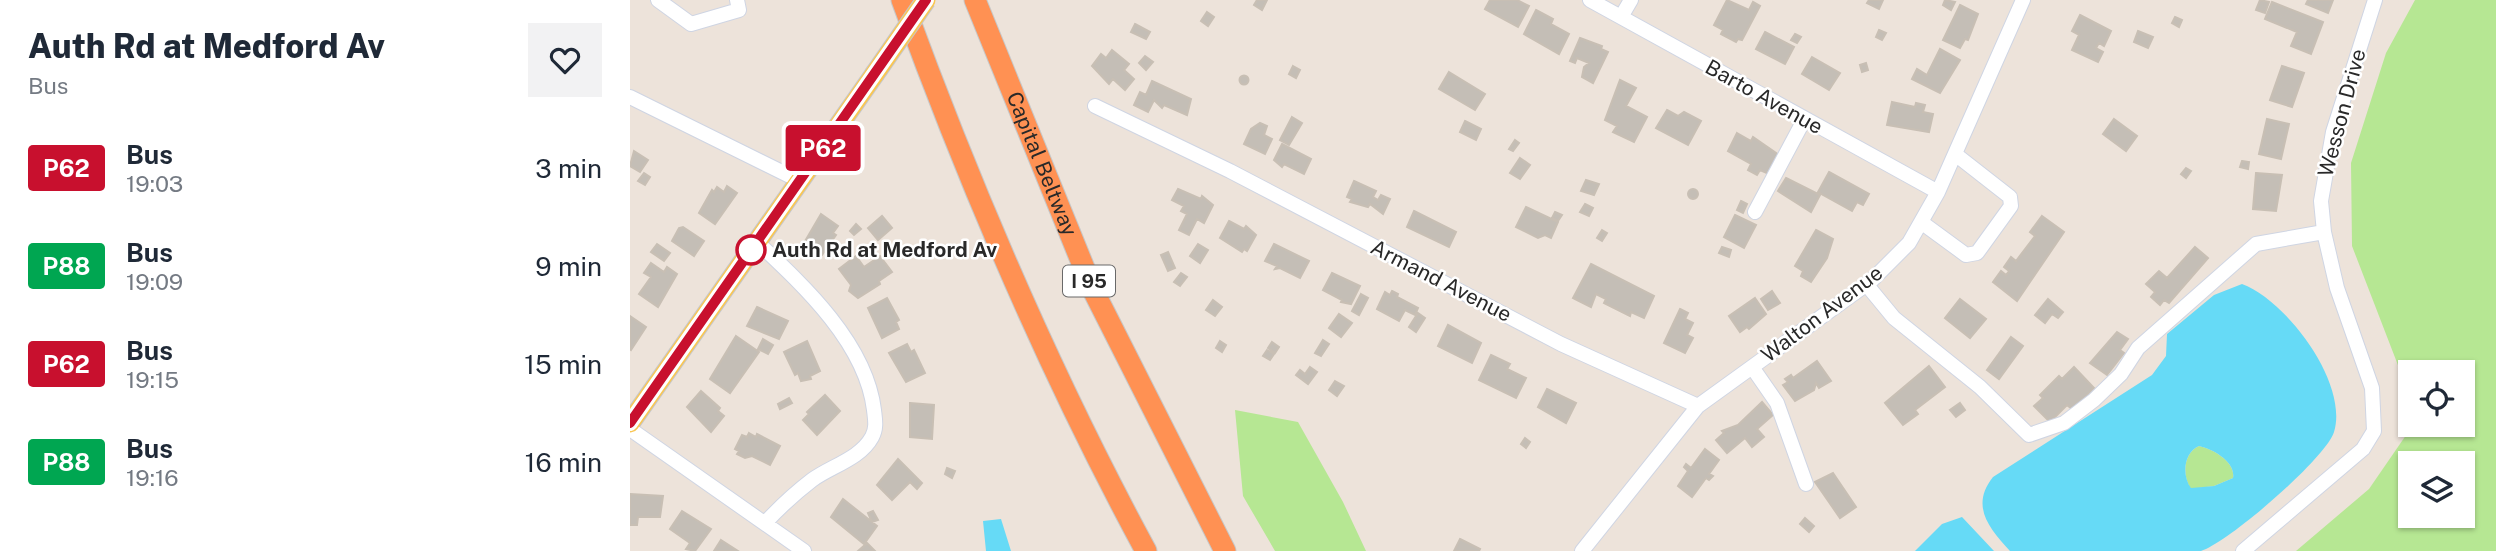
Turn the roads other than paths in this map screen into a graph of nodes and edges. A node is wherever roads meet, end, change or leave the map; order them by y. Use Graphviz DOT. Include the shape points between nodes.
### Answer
graph roads {
  1 [pos="658,0"];
  2 [pos="737,0"];
  3 [pos="902,0"];
  4 [pos="926,0"];
  5 [pos="975,0"];
  6 [pos="1590,0"];
  7 [pos="1631,0"];
  8 [pos="2023,0"];
  9 [pos="2375,0"];
  10 [pos="1621,17"];
  11 [pos="630,97"];
  12 [pos="1095,106"];
  13 [pos="1804,120"];
  14 [pos="1955,154"];
  15 [pos="800,181"];
  16 [pos="1938,192"];
  17 [pos="1755,212"];
  18 [pos="1922,222"];
  19 [pos="2324,232"];
  20 [pos="757,242"];
  21 [pos="1866,284"];
  22 [pos="1752,366"];
  23 [pos="1698,406"];
  24 [pos="630,423"];
  25 [pos="630,429"];
  26 [pos="1806,484"];
  27 [pos="765,523"];
  28 [pos="804,551"];
  29 [pos="1146,551"];
  30 [pos="1224,551"];
  31 [pos="1583,551"];
  32 [pos="2243,551"];
  1 -- 2 [label="street" via="691,24 739,10"];
  3 -- 29 [label="highway" via="1030,319"];
  4 -- 15 [label="main road, bridge"];
  5 -- 30 [label="highway, Capital Beltway / I 95" via="1093,290"];
  6 -- 10 [label="street, Barto Avenue"];
  7 -- 10 [label="street"];
  8 -- 14 [label="street, Walton Avenue"];
  9 -- 19 [label="street, Wesson Drive" via="2333,132 2321,201"];
  10 -- 13 [label="street, Barto Avenue"];
  11 -- 15 [label="street"];
  12 -- 23 [label="street, Armand Avenue" via="1230,171 1561,344"];
  13 -- 16 [label="street, Barto Avenue"];
  13 -- 17 [label="street"];
  14 -- 16 [label="street, Walton Avenue"];
  14 -- 18 [label="street" via="2010,197 2011,206 1983,247 1966,255"];
  15 -- 20 [label="main road"];
  16 -- 18 [label="street, Walton Avenue"];
  18 -- 21 [label="street, Walton Avenue" via="1909,243"];
  19 -- 21 [label="street" via="2256,244 2138,348 2094,400 2064,423 2029,435 1980,387 1894,318"];
  19 -- 32 [label="street, Wesson Drive" via="2337,288 2372,388 2374,431 2363,449"];
  20 -- 24 [label="main road"];
  20 -- 27 [label="street" via="832,318 869,387 876,425 858,452 813,479"];
  21 -- 22 [label="street, Walton Avenue"];
  22 -- 23 [label="street, Walton Avenue"];
  22 -- 26 [label="street" via="1777,403"];
  23 -- 31 [label="street, Walton Avenue"];
  25 -- 27 [label="street"];
  27 -- 28 [label="street"];
}
